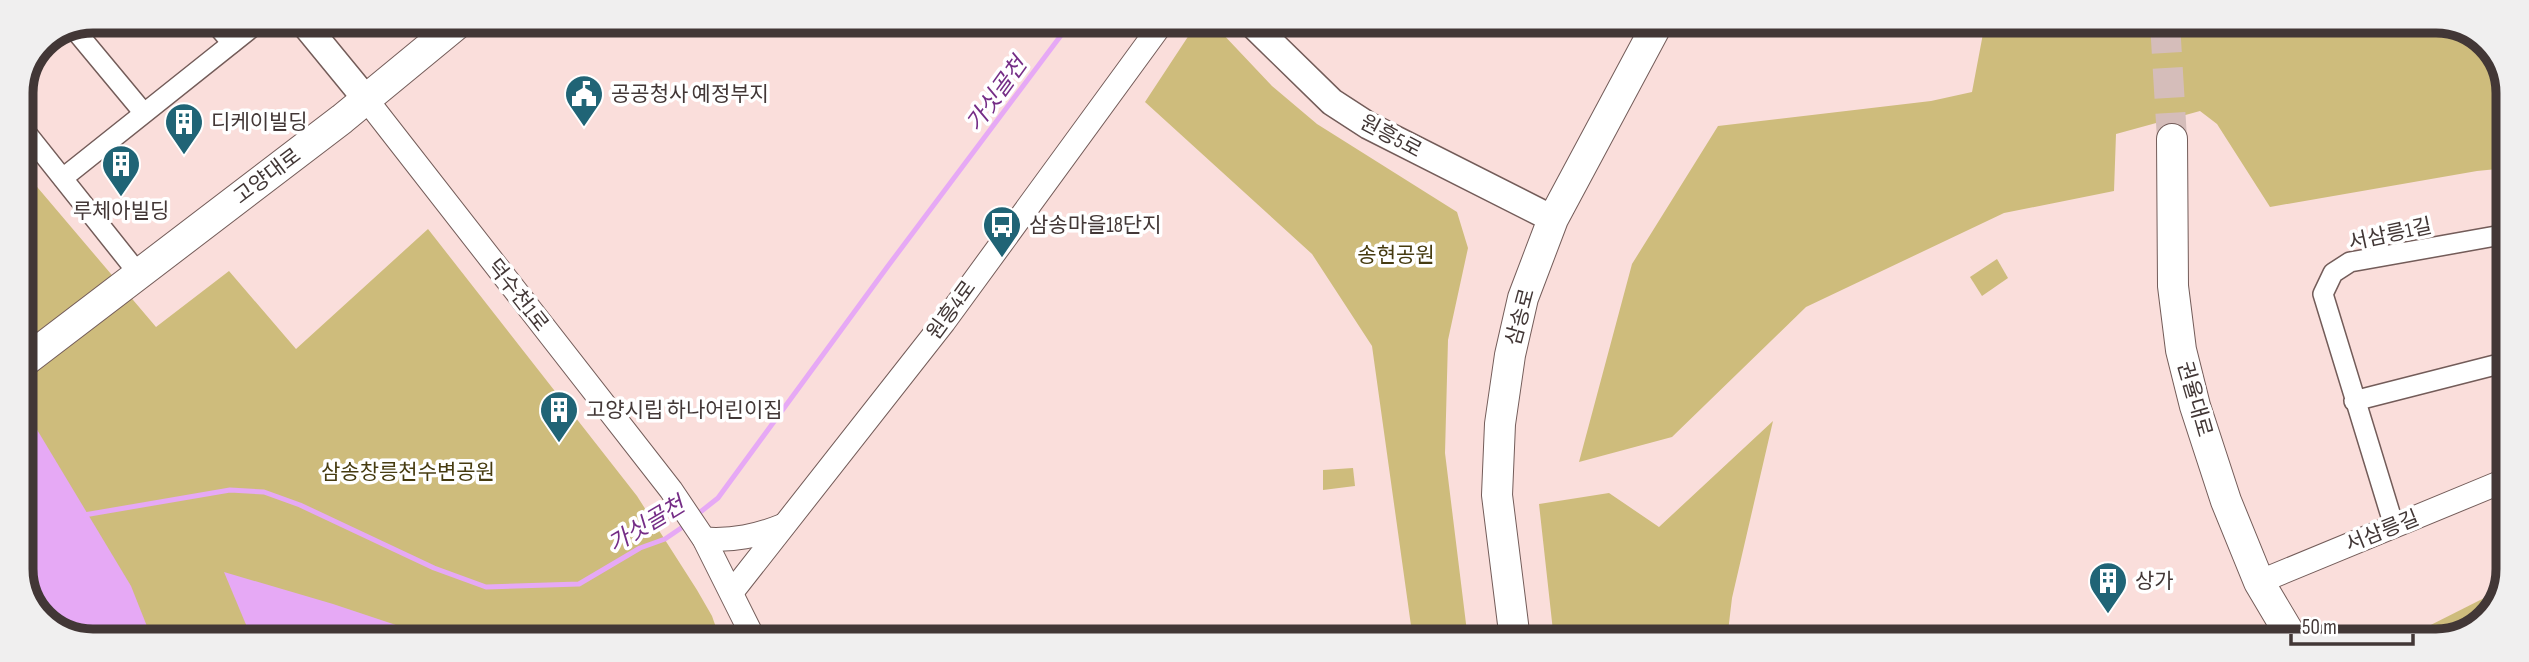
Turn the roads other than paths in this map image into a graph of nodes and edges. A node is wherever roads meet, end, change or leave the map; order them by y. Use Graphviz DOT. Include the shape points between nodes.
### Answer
graph roads {
  1 [pos="223,33"];
  2 [pos="245,33"];
  3 [pos="312,33"];
  4 [pos="446,33"];
  5 [pos="1155,33"];
  6 [pos="1261,33"];
  7 [pos="1653,33"];
  8 [pos="79,35"];
  9 [pos="232,43"];
  10 [pos="366,99"];
  11 [pos="143,112"];
  12 [pos="2172,139"];
  13 [pos="33,141"];
  14 [pos="63,177"];
  15 [pos="1553,219"];
  16 [pos="2496,236"];
  17 [pos="138,273"];
  18 [pos="33,354"];
  19 [pos="2496,365"];
  20 [pos="2354,401"];
  21 [pos="2496,484"];
  22 [pos="783,525"];
  23 [pos="2394,526"];
  24 [pos="712,542"];
  25 [pos="2259,582"];
  26 [pos="732,592"];
  27 [pos="749,629"];
  28 [pos="1514,629"];
  29 [pos="2287,629"];
  1 -- 9 [label="street"];
  2 -- 9 [label="street"];
  3 -- 10 [label="main road"];
  4 -- 10 [label="main road, 고양대로"];
  5 -- 22 [label="street, 원흥4로" via="944,322"];
  6 -- 15 [label="main road, 원흥5로" via="1332,102 1368,126"];
  7 -- 15 [label="main road, 삼송로"];
  8 -- 11 [label="street"];
  9 -- 11 [label="street"];
  10 -- 17 [label="main road, 고양대로"];
  10 -- 24 [label="street, 덕수천1로"];
  11 -- 14 [label="street"];
  12 -- 25 [label="main road, 권율대로" via="2173,286 2181,350 2202,430"];
  13 -- 14 [label="street"];
  14 -- 17 [label="street"];
  15 -- 28 [label="main road, 삼송로" via="1523,298 1500,424 1497,495"];
  16 -- 20 [label="street, 서삼릉1길" via="2350,262 2333,273 2323,294"];
  17 -- 18 [label="main road, 고양대로"];
  19 -- 20 [label="street"];
  20 -- 23 [label="street, 서삼릉1길"];
  21 -- 23 [label="street, 서삼릉길"];
  22 -- 24 [label="street"];
  22 -- 26 [label="street, 원흥4로"];
  23 -- 25 [label="street, 서삼릉길"];
  24 -- 26 [label="street"];
  25 -- 29 [label="main road, 권율대로"];
  26 -- 27 [label="street"];
}
